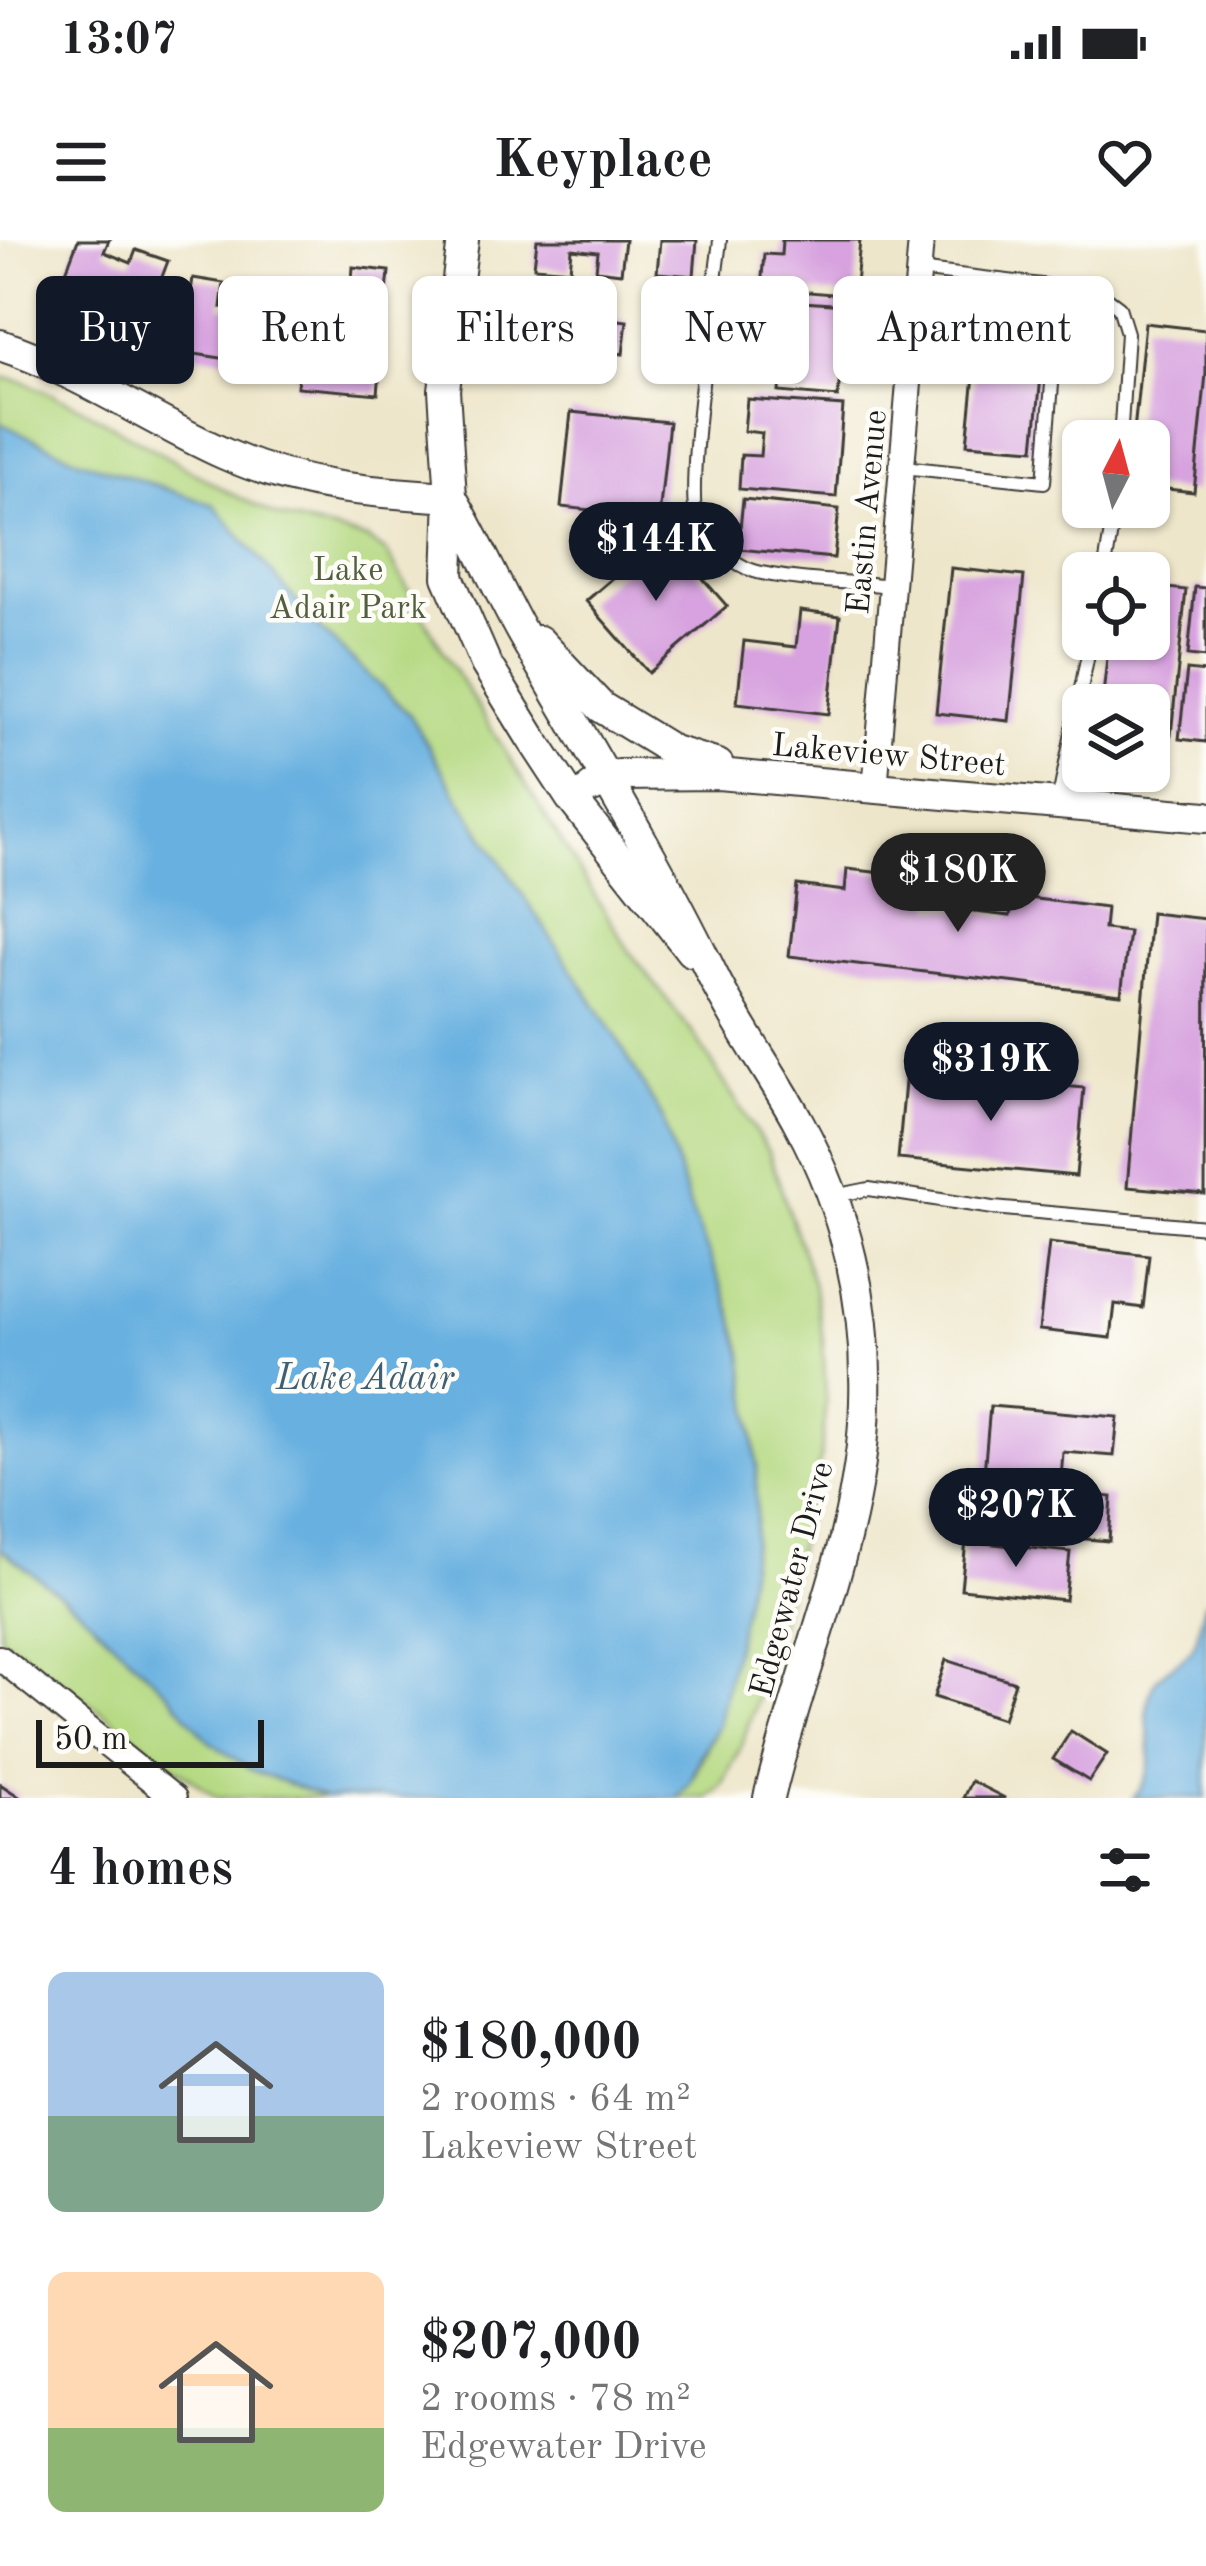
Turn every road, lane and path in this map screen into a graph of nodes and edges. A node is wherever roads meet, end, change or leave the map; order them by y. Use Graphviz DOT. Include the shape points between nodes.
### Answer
graph roads {
  1 [pos="463,240"];
  2 [pos="720,240"];
  3 [pos="920,240"];
  4 [pos="918,271"];
  5 [pos="965,276"];
  6 [pos="1114,303"];
  7 [pos="0,346"];
  8 [pos="1052,384"];
  9 [pos="1121,420"];
  10 [pos="902,466"];
  11 [pos="451,497"];
  12 [pos="892,586"];
  13 [pos="510,611"];
  14 [pos="1086,660"];
  15 [pos="763,778"];
  16 [pos="606,780"];
  17 [pos="875,789"];
  18 [pos="571,798"];
  19 [pos="1058,804"];
  20 [pos="1206,817"];
  21 [pos="714,979"];
  22 [pos="832,1197"];
  23 [pos="1206,1227"];
  24 [pos="0,1658"];
  25 [pos="174,1798"];
  26 [pos="770,1798"];
  1 -- 11 [label="street, Edgewater Drive" via="444,390"];
  2 -- 12 [label="lane" via="698,437 698,525 753,571"];
  3 -- 4 [label="street, Eastin Avenue"];
  4 -- 5 [label="lane"];
  4 -- 10 [label="street, Eastin Avenue"];
  6 -- 9 [label="lane" via="1126,333"];
  7 -- 11 [label="street" via="45,360 226,455 295,479 352,492"];
  8 -- 10 [label="lane" via="1044,482"];
  10 -- 12 [label="street, Eastin Avenue"];
  11 -- 13 [label="street, Edgewater Drive"];
  11 -- 18 [label="street, Edgewater Drive" via="448,577 462,615"];
  12 -- 17 [label="street, Eastin Avenue"];
  13 -- 15 [label="street" via="601,707 673,751"];
  13 -- 16 [label="street, Edgewater Drive"];
  14 -- 19 [label="lane"];
  15 -- 16 [label="street, Lakeview Street" via="639,773"];
  15 -- 17 [label="street, Lakeview Street"];
  16 -- 18 [label="street, Lakeview Street"];
  16 -- 21 [label="street, Edgewater Drive"];
  17 -- 19 [label="street, Lakeview Street"];
  18 -- 21 [label="street, Edgewater Drive"];
  19 -- 20 [label="street, Lakeview Street"];
  21 -- 22 [label="street, Edgewater Drive" via="800,1124"];
  22 -- 23 [label="lane" via="869,1190"];
  22 -- 26 [label="street, Edgewater Drive" via="862,1318 862,1444 849,1518"];
  24 -- 25 [label="street"];
}
